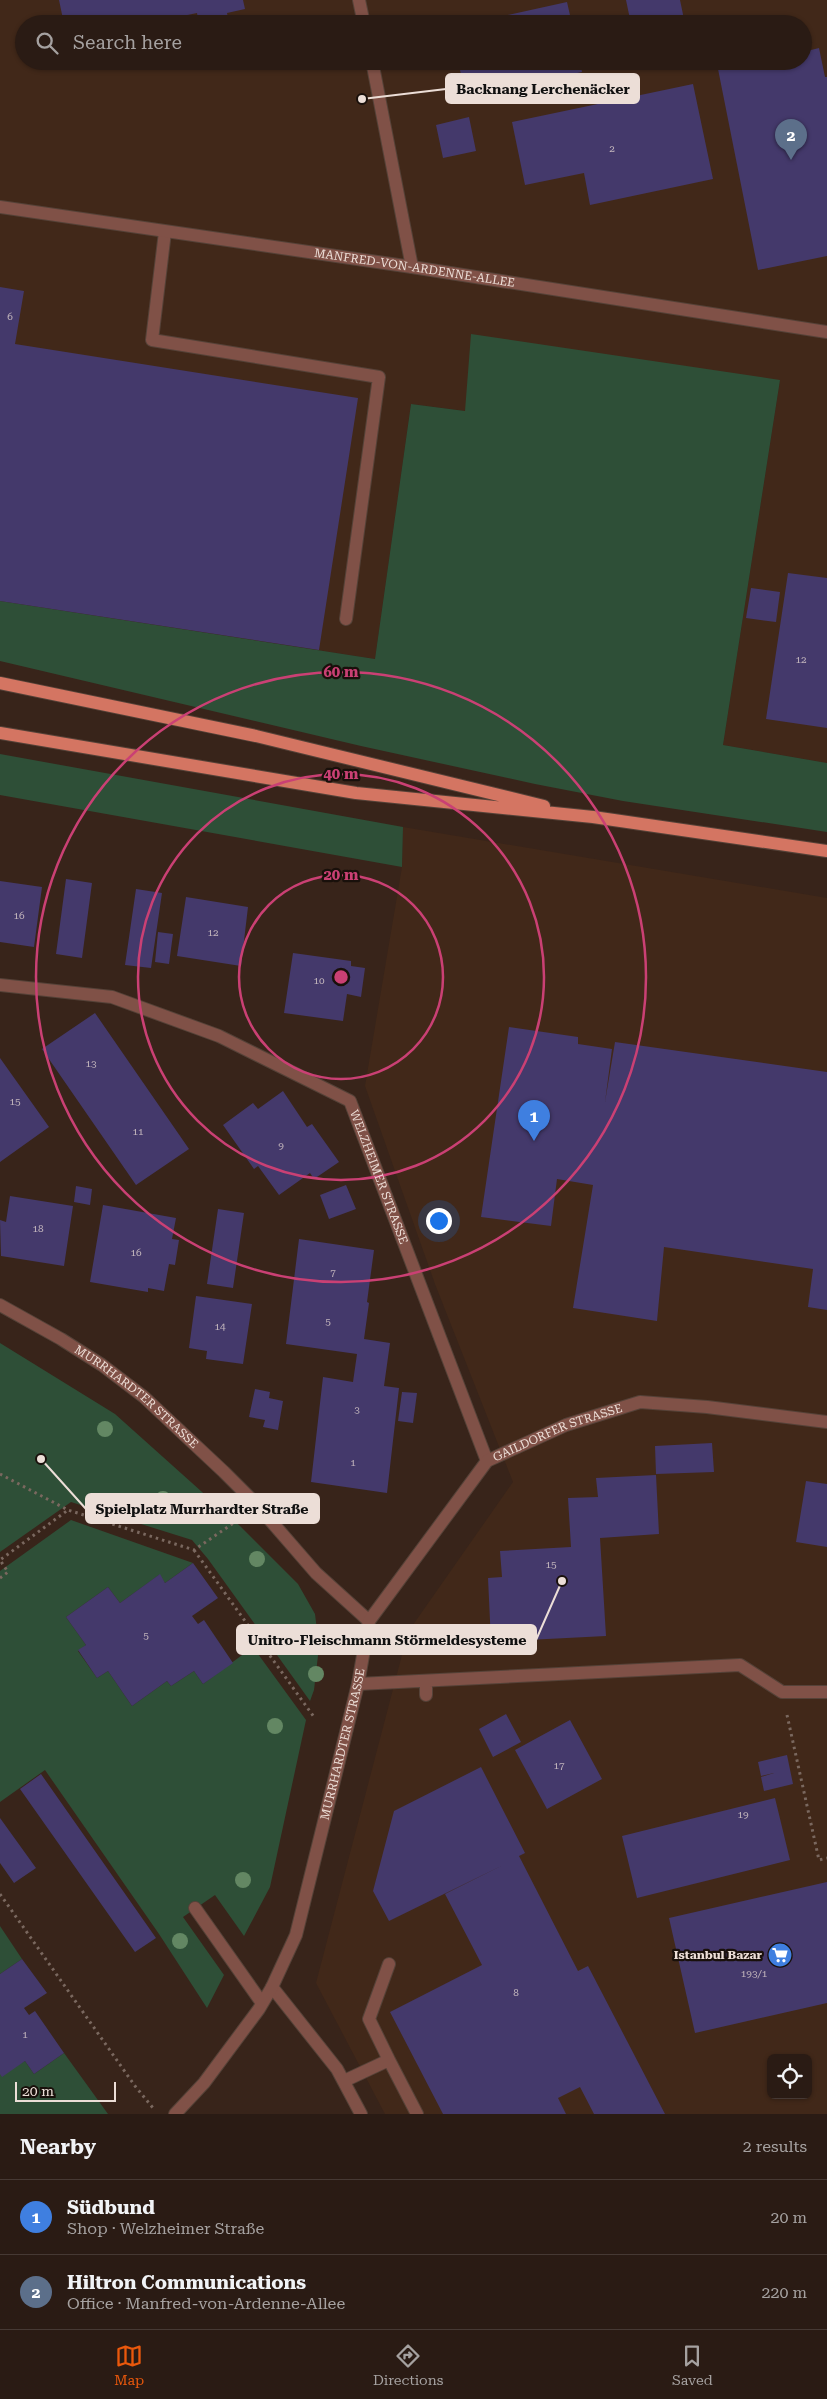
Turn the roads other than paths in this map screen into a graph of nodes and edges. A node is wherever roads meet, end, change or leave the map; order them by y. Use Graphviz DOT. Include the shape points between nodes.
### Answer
graph roads {
  1 [pos="359,0"];
  2 [pos="362,15"];
  3 [pos="374,70"];
  4 [pos="0,207"];
  5 [pos="165,232"];
  6 [pos="412,267"];
  7 [pos="827,332"];
  8 [pos="346,620"];
  9 [pos="0,683"];
  10 [pos="0,733"];
  11 [pos="593,817"];
  12 [pos="827,852"];
  13 [pos="0,985"];
  14 [pos="0,1305"];
  15 [pos="827,1422"];
  16 [pos="487,1461"];
  17 [pos="369,1621"];
  18 [pos="426,1681"];
  19 [pos="358,1684"];
  20 [pos="827,1692"];
  21 [pos="426,1695"];
  22 [pos="195,1908"];
  23 [pos="389,1964"];
  24 [pos="272,1987"];
  25 [pos="262,2003"];
  26 [pos="389,2060"];
  27 [pos="344,2081"];
  28 [pos="175,2114"];
  29 [pos="361,2114"];
  30 [pos="417,2114"];
  1 -- 2 [label="street"];
  3 -- 6 [label="street"];
  4 -- 5 [label="street, MANFRED-VON-ARDENNE-ALLEE"];
  5 -- 6 [label="street, MANFRED-VON-ARDENNE-ALLEE"];
  5 -- 8 [label="street" via="152,340 380,377"];
  6 -- 7 [label="street, MANFRED-VON-ARDENNE-ALLEE"];
  9 -- 11 [label="main road" via="256,736"];
  10 -- 11 [label="main road" via="356,793"];
  11 -- 12 [label="main road"];
  13 -- 16 [label="street, WELZHEIMER STRASSE" via="112,997 219,1036 350,1101"];
  14 -- 17 [label="street, MURRHARDTER STRASSE" via="62,1339 144,1397 257,1505 316,1573"];
  15 -- 16 [label="street, GAILDORFER STRASSE" via="640,1402 566,1425"];
  16 -- 17 [label="street, GAILDORFER STRASSE"];
  17 -- 19 [label="street, MURRHARDTER STRASSE"];
  18 -- 19 [label="street"];
  18 -- 20 [label="street" via="740,1666 782,1692"];
  18 -- 21 [label="street"];
  19 -- 24 [label="street, MURRHARDTER STRASSE" via="296,1935"];
  22 -- 25 [label="street"];
  23 -- 26 [label="street" via="369,2019"];
  24 -- 25 [label="street, MURRHARDTER STRASSE"];
  24 -- 27 [label="street"];
  25 -- 28 [label="street, MURRHARDTER STRASSE" via="204,2083"];
  26 -- 27 [label="street"];
  26 -- 30 [label="street"];
  27 -- 29 [label="street"];
}
